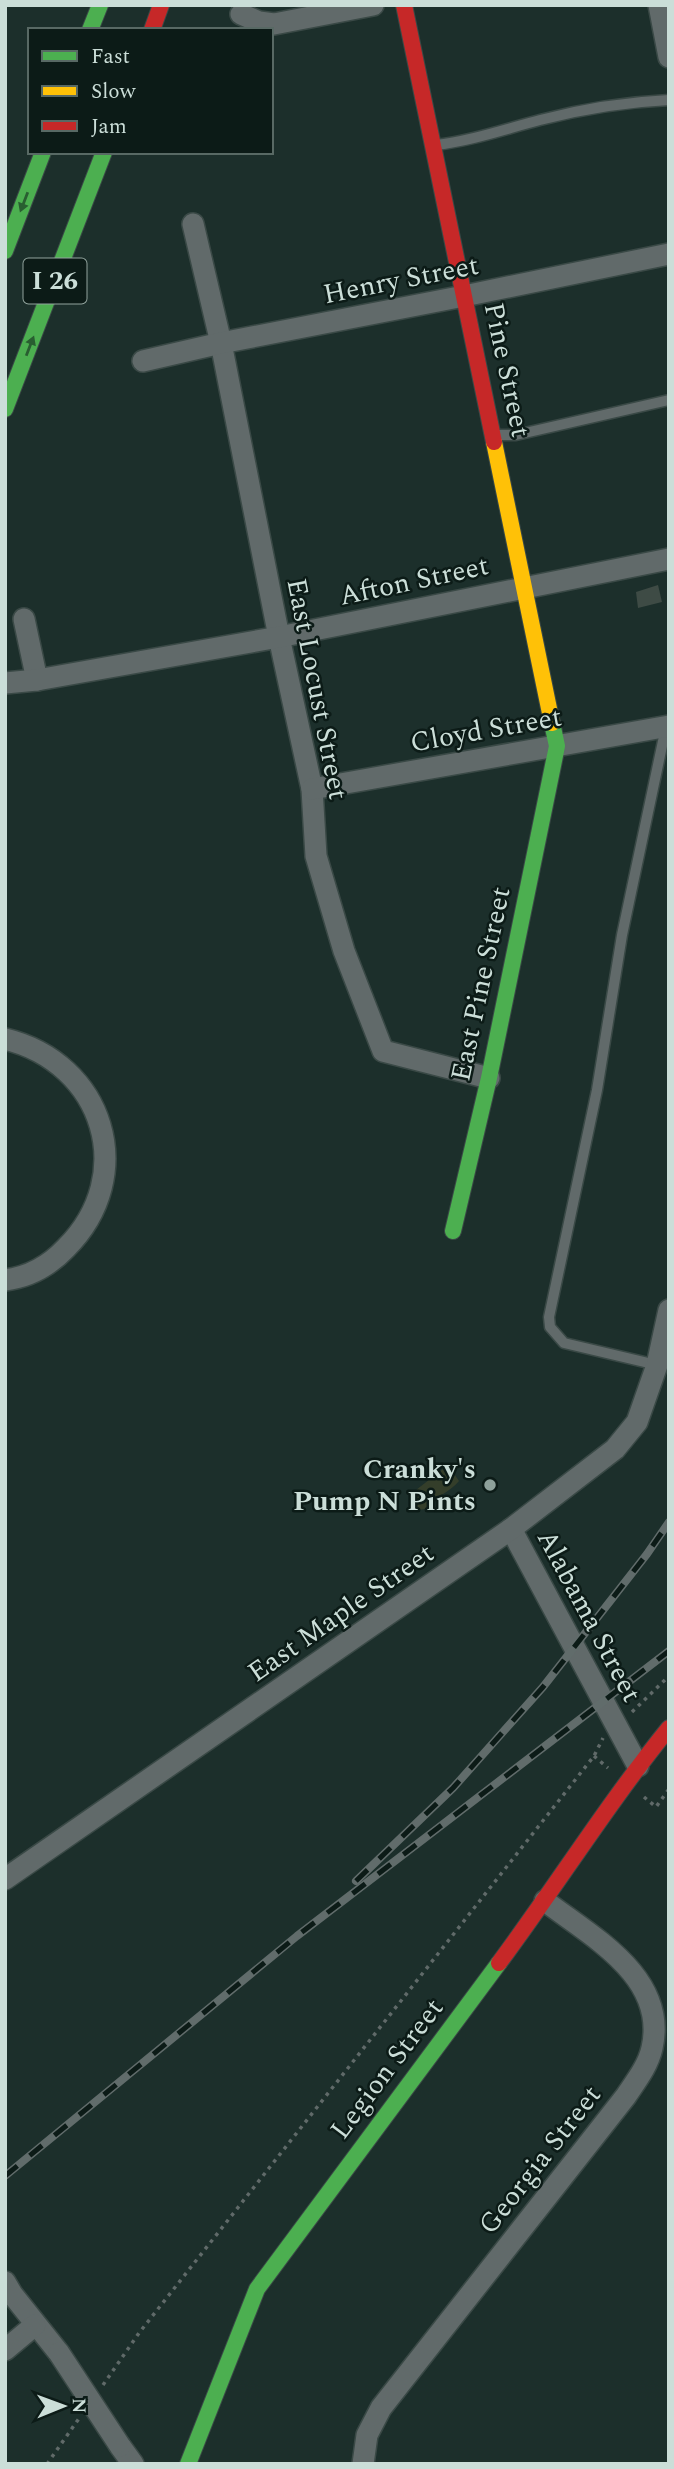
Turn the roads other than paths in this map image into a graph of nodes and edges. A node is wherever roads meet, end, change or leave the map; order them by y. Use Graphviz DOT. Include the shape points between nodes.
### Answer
graph roads {
  1 [pos="100,5"];
  2 [pos="161,5"];
  3 [pos="373,5"];
  4 [pos="404,5"];
  5 [pos="659,5"];
  6 [pos="241,14"];
  7 [pos="91,28"];
  8 [pos="153,28"];
  9 [pos="669,57"];
  10 [pos="669,100"];
  11 [pos="433,146"];
  12 [pos="42,154"];
  13 [pos="103,154"];
  14 [pos="193,224"];
  15 [pos="5,251"];
  16 [pos="669,254"];
  17 [pos="464,296"];
  18 [pos="221,343"];
  19 [pos="144,360"];
  20 [pos="669,400"];
  21 [pos="5,409"];
  22 [pos="494,434"];
  23 [pos="669,559"];
  24 [pos="526,586"];
  25 [pos="24,619"];
  26 [pos="279,637"];
  27 [pos="37,680"];
  28 [pos="5,683"];
  29 [pos="667,726"];
  30 [pos="557,746"];
  31 [pos="312,789"];
  32 [pos="5,1039"];
  33 [pos="489,1078"];
  34 [pos="453,1231"];
  35 [pos="5,1280"];
  36 [pos="669,1310"];
  37 [pos="657,1365"];
  38 [pos="511,1529"];
  39 [pos="669,1728"];
  40 [pos="638,1766"];
  41 [pos="5,1879"];
  42 [pos="545,1901"];
  43 [pos="6,2285"];
  44 [pos="35,2325"];
  45 [pos="5,2350"];
  46 [pos="133,2464"];
  47 [pos="188,2464"];
  48 [pos="363,2464"];
  1 -- 7 [label="main road"];
  2 -- 8 [label="main road"];
  3 -- 6 [label="street" via="274,24"];
  4 -- 11 [label="main road, Pine Street"];
  5 -- 9 [label="street"];
  10 -- 11 [label="lane" via="598,108"];
  11 -- 17 [label="main road, Pine Street"];
  12 -- 15 [label="main road, I 26, one-way"];
  21 -- 13 [label="main road, I 26, one-way"];
  14 -- 18 [label="street, East Locust Street"];
  16 -- 17 [label="street, Henry Street"];
  17 -- 18 [label="street, Henry Street"];
  17 -- 22 [label="main road, Pine Street"];
  18 -- 19 [label="street, Henry Street"];
  18 -- 26 [label="street, East Locust Street"];
  20 -- 22 [label="lane" via="516,435"];
  22 -- 24 [label="main road, Pine Street"];
  23 -- 24 [label="street, Afton Street"];
  24 -- 26 [label="street, Afton Street"];
  24 -- 30 [label="main road, Pine Street"];
  25 -- 27 [label="street"];
  26 -- 27 [label="street, Afton Street"];
  26 -- 31 [label="street, East Locust Street"];
  27 -- 28 [label="street, Afton Street"];
  29 -- 30 [label="street, Cloyd Street"];
  29 -- 37 [label="lane" via="549,1317 550,1326 564,1343"];
  30 -- 31 [label="street, Cloyd Street"];
  30 -- 33 [label="main road, East Pine Street"];
  31 -- 33 [label="street, East Locust Street" via="316,856 344,951 383,1051"];
  32 -- 35 [label="street" via="50,1056 86,1092 104,1137 105,1163 99,1194 76,1238 36,1271"];
  33 -- 34 [label="main road, East Pine Street"];
  36 -- 37 [label="street, East Maple Street"];
  37 -- 38 [label="street, East Maple Street" via="637,1422 615,1449"];
  38 -- 40 [label="street, Alabama Street"];
  38 -- 41 [label="street, East Maple Street"];
  39 -- 40 [label="main road, Legion Street"];
  40 -- 42 [label="main road, Legion Street"];
  42 -- 47 [label="main road, Legion Street" via="257,2288"];
  42 -- 48 [label="street, Georgia Street" via="620,1957 635,1974 647,1993 653,2019 652,2047 643,2071 626,2095 381,2409 367,2435"];
  43 -- 44 [label="street"];
  44 -- 45 [label="street"];
  44 -- 46 [label="street, bridge"];
}
